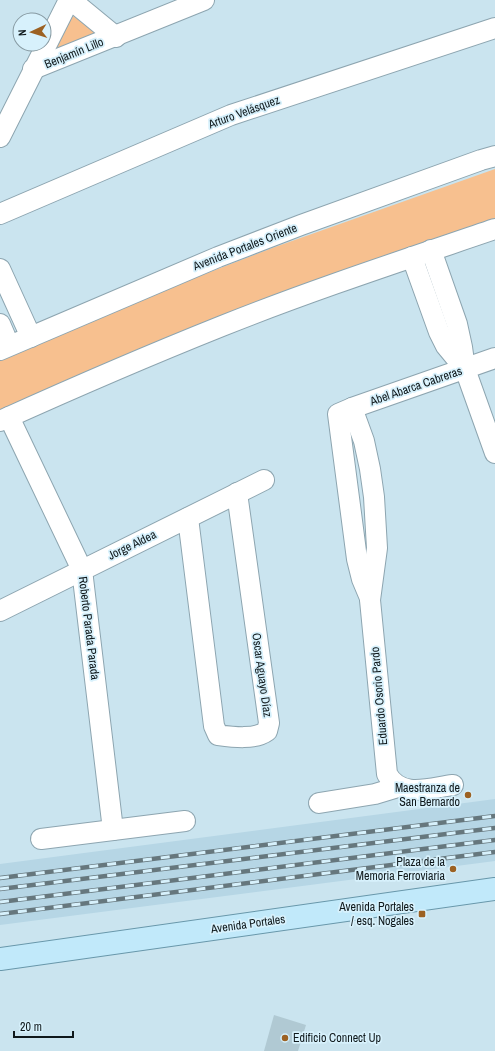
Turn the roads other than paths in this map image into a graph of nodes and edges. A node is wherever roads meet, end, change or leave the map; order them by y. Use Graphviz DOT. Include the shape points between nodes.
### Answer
graph roads {
  1 [pos="70,0"];
  2 [pos="204,0"];
  3 [pos="495,28"];
  4 [pos="116,37"];
  5 [pos="33,69"];
  6 [pos="0,136"];
  7 [pos="495,156"];
  8 [pos="0,214"];
  9 [pos="495,229"];
  10 [pos="431,250"];
  11 [pos="412,257"];
  12 [pos="0,269"];
  13 [pos="0,324"];
  14 [pos="31,337"];
  15 [pos="5,348"];
  16 [pos="495,358"];
  17 [pos="465,369"];
  18 [pos="345,411"];
  19 [pos="4,419"];
  20 [pos="495,454"];
  21 [pos="264,480"];
  22 [pos="237,493"];
  23 [pos="188,518"];
  24 [pos="82,570"];
  25 [pos="0,611"];
  26 [pos="453,785"];
  27 [pos="398,787"];
  28 [pos="319,803"];
  29 [pos="185,821"];
  30 [pos="113,830"];
  31 [pos="41,839"];
  32 [pos="495,889"];
  33 [pos="0,959"];
  1 -- 4 [label="street, Benjamín Lillo"];
  1 -- 5 [label="street"];
  2 -- 4 [label="street, Benjamín Lillo"];
  3 -- 8 [label="street, Arturo Velásquez" via="231,115"];
  4 -- 5 [label="street, Benjamín Lillo"];
  5 -- 6 [label="street"];
  7 -- 14 [label="street, Avenida Portales Oriente" via="218,257"];
  9 -- 10 [label="street"];
  10 -- 11 [label="street"];
  10 -- 17 [label="street" via="457,324"];
  11 -- 17 [label="street" via="439,332 449,351"];
  11 -- 19 [label="street" via="223,326"];
  12 -- 14 [label="street"];
  13 -- 15 [label="street"];
  14 -- 15 [label="street, Avenida Portales Oriente"];
  16 -- 17 [label="street, Abel Abarca Cabreras"];
  17 -- 18 [label="street, Abel Abarca Cabreras"];
  17 -- 20 [label="street"];
  18 -- 27 [label="street, Eduardo Osorio Pardo" via="364,441 374,497 377,548 370,600 387,774 391,782"];
  19 -- 24 [label="street, Roberto Parada Parada"];
  21 -- 22 [label="street, Jorge Aldea"];
  22 -- 23 [label="street, Jorge Aldea"];
  22 -- 23 [label="street, Oscar Aguayo Díaz" via="269,723 267,731 261,736 218,735 214,726"];
  23 -- 24 [label="street, Jorge Aldea"];
  24 -- 25 [label="street, Jorge Aldea"];
  24 -- 30 [label="street, Roberto Parada Parada"];
  26 -- 27 [label="street" via="414,790"];
  27 -- 28 [label="street" via="375,794"];
  29 -- 30 [label="street"];
  30 -- 31 [label="street"];
  32 -- 33 [label="main road, Avenida Portales"];
}
